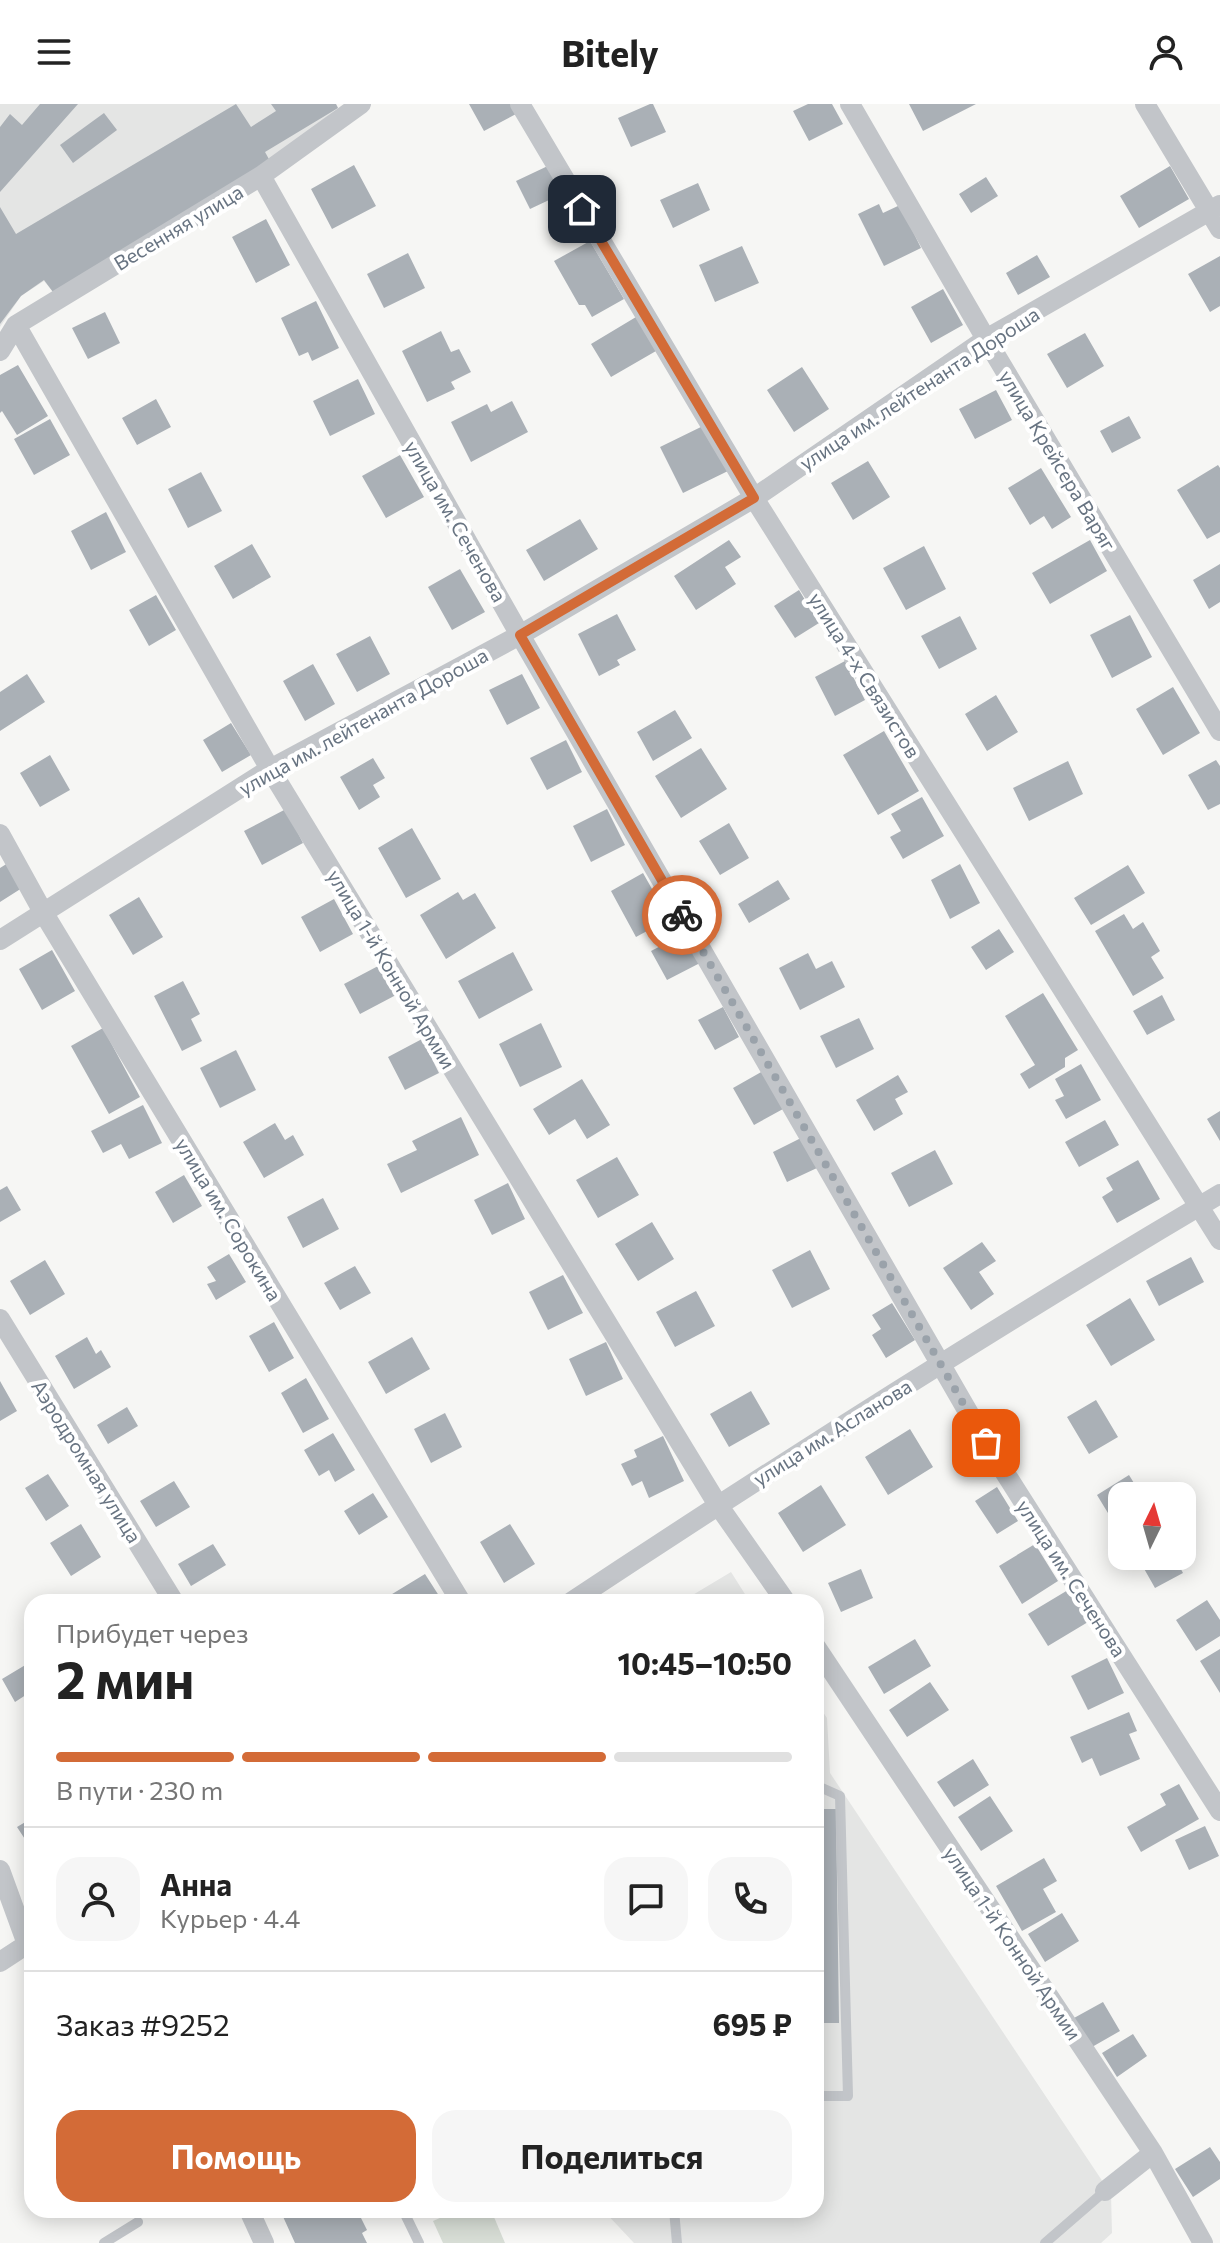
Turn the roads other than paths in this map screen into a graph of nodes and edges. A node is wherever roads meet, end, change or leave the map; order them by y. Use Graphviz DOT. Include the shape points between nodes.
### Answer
graph roads {
  1 [pos="361,104"];
  2 [pos="520,104"];
  3 [pos="850,104"];
  4 [pos="1145,104"];
  5 [pos="261,176"];
  6 [pos="1217,215"];
  7 [pos="16,325"];
  8 [pos="986,339"];
  9 [pos="0,351"];
  10 [pos="754,498"];
  11 [pos="520,635"];
  12 [pos="1220,731"];
  13 [pos="270,769"];
  14 [pos="0,834"];
  15 [pos="43,912"];
  16 [pos="0,940"];
  17 [pos="1220,1194"];
  18 [pos="1200,1206"];
  19 [pos="1220,1240"];
  20 [pos="0,1319"];
  21 [pos="940,1364"];
  22 [pos="718,1505"];
  23 [pos="169,1594"];
  24 [pos="456,1594"];
  25 [pos="583,1594"];
  26 [pos="780,1594"];
  27 [pos="824,1659"];
  28 [pos="824,1789"];
  29 [pos="1220,1811"];
  30 [pos="0,1870"];
  31 [pos="24,1930"];
  32 [pos="24,1946"];
  33 [pos="0,1962"];
  34 [pos="824,2096"];
  35 [pos="1153,2153"];
  36 [pos="1105,2191"];
  37 [pos="253,2218"];
  38 [pos="407,2218"];
  39 [pos="675,2218"];
  40 [pos="138,2222"];
  41 [pos="104,2243"];
  42 [pos="264,2243"];
  43 [pos="419,2243"];
  44 [pos="677,2243"];
  45 [pos="1045,2243"];
  46 [pos="1203,2243"];
  1 -- 5 [label="street, Весенняя улица"];
  2 -- 10 [label="street, улица 4-х Связистов"];
  3 -- 8 [label="street, улица Крейсера Варяг"];
  4 -- 6 [label="street"];
  5 -- 7 [label="street, Весенняя улица"];
  5 -- 11 [label="street, улица им. Сеченова"];
  6 -- 8 [label="street, улица им. лейтенанта Дороша"];
  7 -- 9 [label="street, Весенняя улица"];
  7 -- 13 [label="street, улица 1-й Конной Армии"];
  8 -- 10 [label="street, улица им. лейтенанта Дороша"];
  8 -- 12 [label="street, улица Крейсера Варяг"];
  10 -- 11 [label="street, улица им. лейтенанта Дороша"];
  10 -- 18 [label="street, улица 4-х Связистов"];
  11 -- 13 [label="street, улица им. лейтенанта Дороша"];
  11 -- 21 [label="street, улица им. Сеченова"];
  13 -- 15 [label="street, улица им. лейтенанта Дороша"];
  13 -- 22 [label="street, улица 1-й Конной Армии"];
  14 -- 15 [label="street, улица им. Сорокина"];
  15 -- 16 [label="street, улица им. лейтенанта Дороша"];
  15 -- 24 [label="street, улица им. Сорокина"];
  17 -- 18 [label="street, улица им. Асланова"];
  18 -- 19 [label="street, улица 4-х Связистов"];
  18 -- 21 [label="street, улица им. Асланова"];
  20 -- 23 [label="street, Аэродромная улица"];
  21 -- 22 [label="street, улица им. Асланова"];
  21 -- 29 [label="street, улица им. Сеченова"];
  22 -- 25 [label="street, улица им. Асланова"];
  22 -- 26 [label="street, улица 1-й Конной Армии"];
  27 -- 35 [label="street, улица 1-й Конной Армии"];
  28 -- 34 [label="lane" via="840,1796 848,2096"];
  30 -- 31 [label="street"];
  32 -- 33 [label="street"];
  35 -- 36 [label="street"];
  35 -- 46 [label="street, улица 1-й Конной Армии"];
  36 -- 45 [label="lane"];
  37 -- 42 [label="street"];
  38 -- 43 [label="lane"];
  39 -- 44 [label="lane"];
  40 -- 41 [label="lane"];
}
